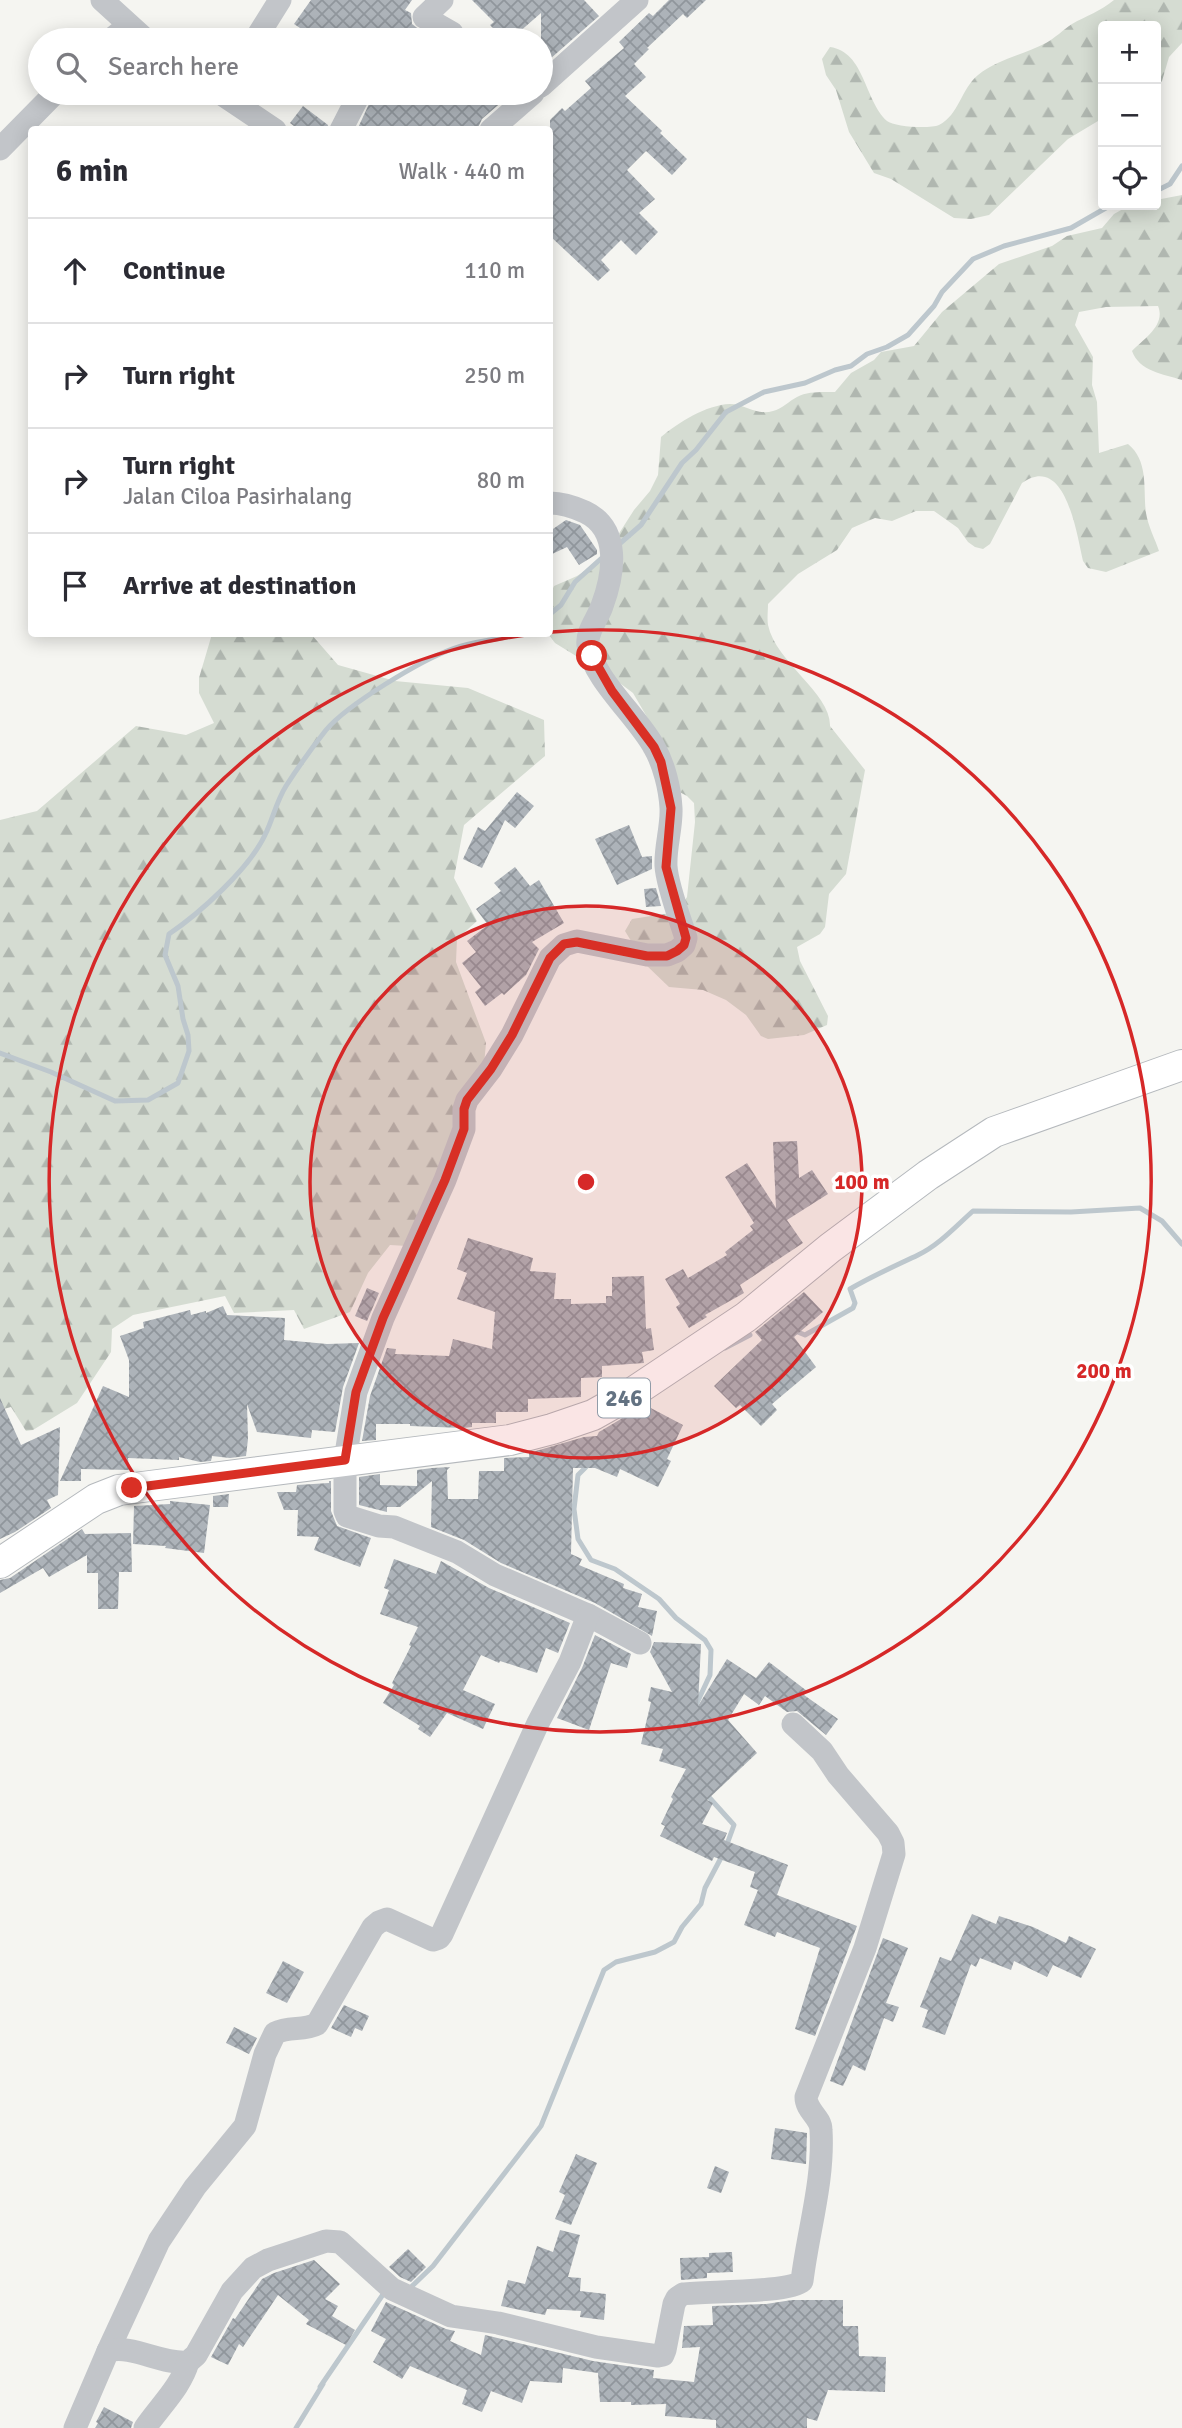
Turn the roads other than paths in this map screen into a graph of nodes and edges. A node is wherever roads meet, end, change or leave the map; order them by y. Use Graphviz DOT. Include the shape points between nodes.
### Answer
graph roads {
  1 [pos="102,0"];
  2 [pos="281,0"];
  3 [pos="442,0"];
  4 [pos="637,0"];
  5 [pos="128,26"];
  6 [pos="125,28"];
  7 [pos="131,28"];
  8 [pos="263,28"];
  9 [pos="443,28"];
  10 [pos="553,75"];
  11 [pos="43,105"];
  12 [pos="238,105"];
  13 [pos="354,105"];
  14 [pos="519,105"];
  15 [pos="269,126"];
  16 [pos="343,126"];
  17 [pos="496,126"];
  18 [pos="0,149"];
  19 [pos="553,504"];
  20 [pos="1182,1065"];
  21 [pos="345,1460"];
  22 [pos="0,1563"];
  23 [pos="588,1615"];
  24 [pos="640,1643"];
  25 [pos="793,1724"];
  26 [pos="108,2351"];
  27 [pos="188,2362"];
  28 [pos="75,2428"];
  29 [pos="145,2428"];
  1 -- 5 [label="street"];
  2 -- 8 [label="street"];
  3 -- 9 [label="street" via="424,17"];
  4 -- 10 [label="street"];
  5 -- 6 [label="street"];
  5 -- 7 [label="street"];
  11 -- 18 [label="street"];
  12 -- 15 [label="street"];
  13 -- 16 [label="street"];
  14 -- 17 [label="street"];
  19 -- 21 [label="street" via="595,517 608,533 610,575 587,642 612,691 661,762 671,808 666,867 686,938 684,945 667,956 577,942 564,944 550,958 512,1035 467,1100 464,1129 356,1392"];
  20 -- 21 [label="main road, 246" via="994,1132 830,1248 746,1317 593,1415 510,1440"];
  21 -- 22 [label="main road, 246" via="110,1492"];
  21 -- 23 [label="street" via="348,1516 394,1527 457,1552 495,1575"];
  23 -- 24 [label="street"];
  23 -- 26 [label="street" via="442,1934 433,1940 387,1919 379,1922 317,2024 275,2033 245,2126 195,2187 159,2241"];
  25 -- 27 [label="street" via="822,1751 888,1833 894,1854 865,1948 806,2097 821,2127 818,2198 802,2281 793,2287 683,2294 674,2304 666,2350 658,2356 451,2316 392,2289 340,2242 327,2241 253,2268 232,2291"];
  26 -- 27 [label="street"];
  26 -- 28 [label="street"];
  27 -- 29 [label="street" via="176,2389"];
}
